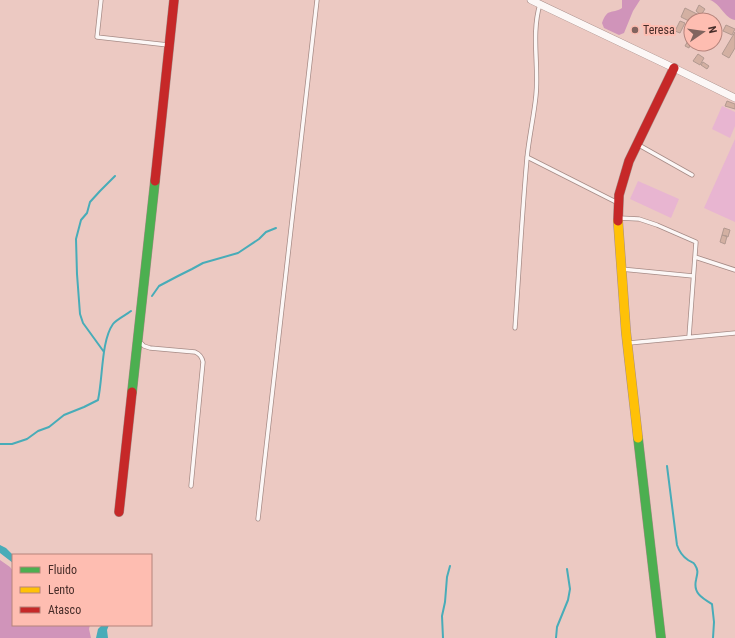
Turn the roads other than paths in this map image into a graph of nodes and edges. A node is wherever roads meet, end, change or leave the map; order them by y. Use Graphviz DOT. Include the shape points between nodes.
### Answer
graph roads {
  1 [pos="101,0"];
  2 [pos="174,0"];
  3 [pos="317,0"];
  4 [pos="531,0"];
  5 [pos="540,4"];
  6 [pos="169,45"];
  7 [pos="674,68"];
  8 [pos="735,98"];
  9 [pos="638,144"];
  10 [pos="527,157"];
  11 [pos="692,175"];
  12 [pos="619,203"];
  13 [pos="618,218"];
  14 [pos="695,257"];
  15 [pos="621,269"];
  16 [pos="735,270"];
  17 [pos="694,276"];
  18 [pos="515,328"];
  19 [pos="735,333"];
  20 [pos="689,337"];
  21 [pos="137,339"];
  22 [pos="627,344"];
  23 [pos="192,486"];
  24 [pos="119,512"];
  25 [pos="258,519"];
  26 [pos="661,638"];
  1 -- 6 [label="lane" via="96,37"];
  2 -- 6 [label="street"];
  3 -- 25 [label="lane"];
  4 -- 5 [label="street"];
  5 -- 7 [label="street"];
  5 -- 10 [label="lane" via="536,15 535,38 536,96"];
  6 -- 21 [label="street"];
  7 -- 8 [label="street"];
  7 -- 9 [label="street"];
  9 -- 11 [label="lane"];
  9 -- 12 [label="street" via="629,161"];
  10 -- 12 [label="lane"];
  10 -- 18 [label="lane"];
  12 -- 13 [label="street"];
  13 -- 14 [label="lane" via="639,219 696,242"];
  13 -- 15 [label="street"];
  14 -- 16 [label="lane"];
  14 -- 17 [label="lane"];
  15 -- 17 [label="lane"];
  15 -- 22 [label="street"];
  17 -- 20 [label="lane"];
  19 -- 20 [label="lane"];
  20 -- 22 [label="lane"];
  21 -- 23 [label="lane" via="147,347 195,352 202,357"];
  21 -- 24 [label="street"];
  22 -- 26 [label="street"];
}
